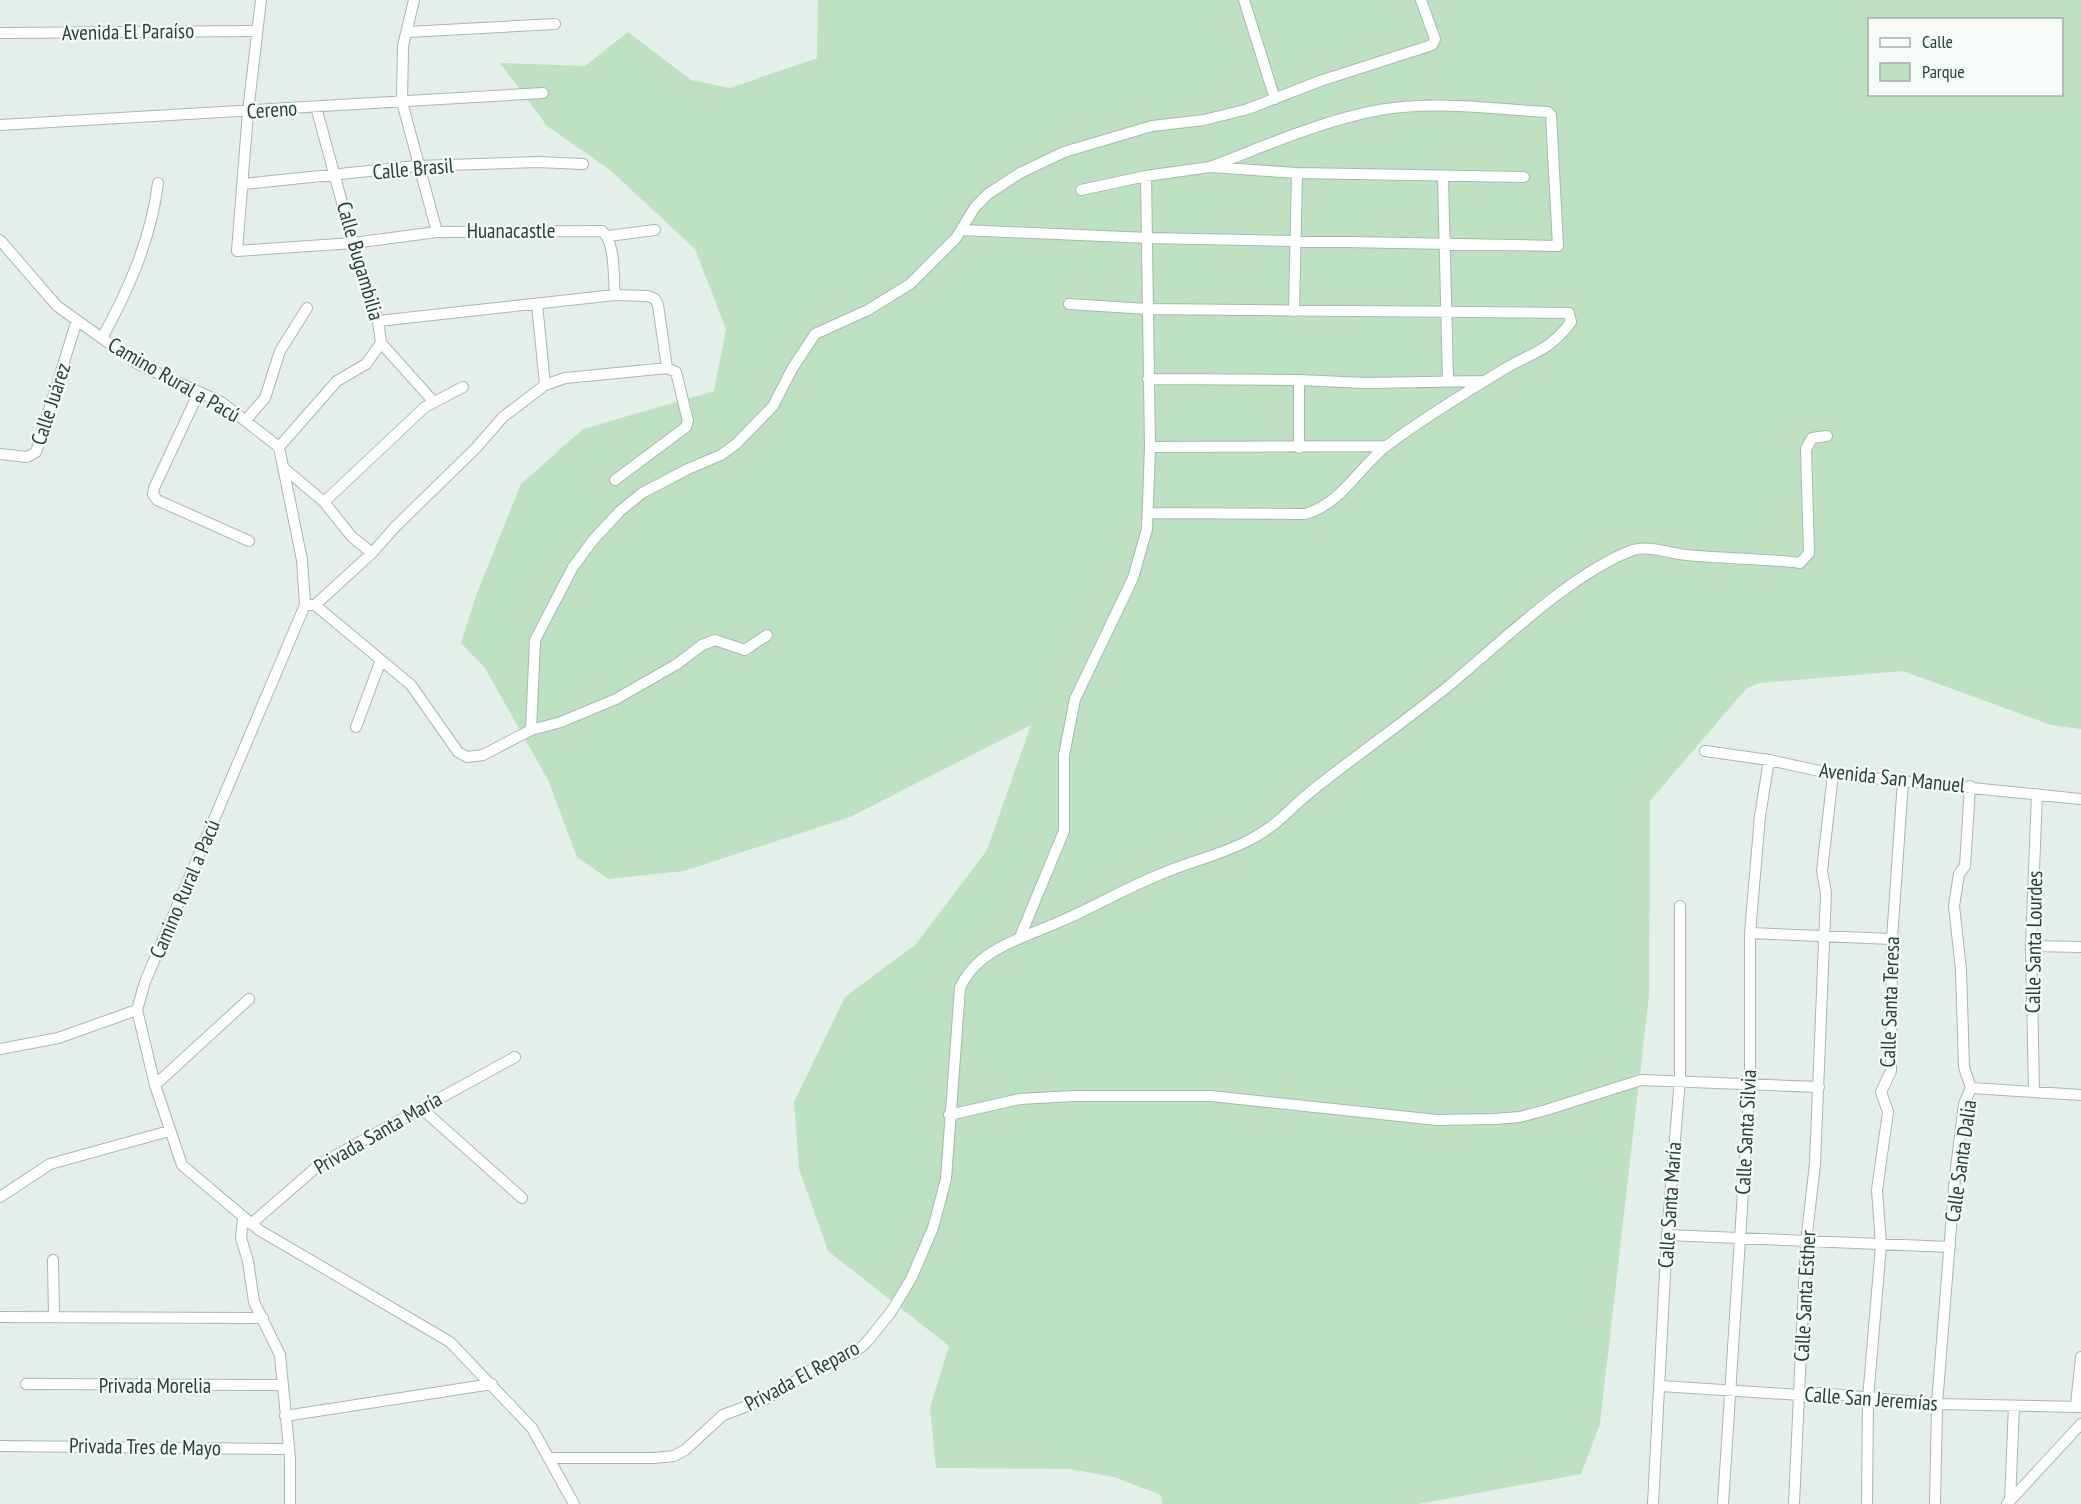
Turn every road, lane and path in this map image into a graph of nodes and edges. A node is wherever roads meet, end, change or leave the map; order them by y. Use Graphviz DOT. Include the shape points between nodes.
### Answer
graph roads {
  1 [pos="261,0"];
  2 [pos="414,0"];
  3 [pos="1244,0"];
  4 [pos="1422,0"];
  5 [pos="555,24"];
  6 [pos="257,31"];
  7 [pos="408,32"];
  8 [pos="0,33"];
  9 [pos="543,93"];
  10 [pos="1275,99"];
  11 [pos="402,102"];
  12 [pos="316,107"];
  13 [pos="248,112"];
  14 [pos="0,125"];
  15 [pos="583,164"];
  16 [pos="417,166"];
  17 [pos="1210,167"];
  18 [pos="1297,173"];
  19 [pos="1146,176"];
  20 [pos="335,177"];
  21 [pos="1443,177"];
  22 [pos="1524,177"];
  23 [pos="158,183"];
  24 [pos="243,184"];
  25 [pos="1081,190"];
  26 [pos="655,230"];
  27 [pos="962,230"];
  28 [pos="437,232"];
  29 [pos="608,236"];
  30 [pos="1148,238"];
  31 [pos="0,240"];
  32 [pos="1297,242"];
  33 [pos="353,243"];
  34 [pos="1446,245"];
  35 [pos="615,295"];
  36 [pos="537,304"];
  37 [pos="1069,304"];
  38 [pos="307,308"];
  39 [pos="1147,309"];
  40 [pos="1294,311"];
  41 [pos="1447,313"];
  42 [pos="77,320"];
  43 [pos="378,321"];
  44 [pos="102,338"];
  45 [pos="381,343"];
  46 [pos="667,368"];
  47 [pos="1148,379"];
  48 [pos="1299,380"];
  49 [pos="1448,380"];
  50 [pos="1485,381"];
  51 [pos="545,385"];
  52 [pos="464,387"];
  53 [pos="199,392"];
  54 [pos="433,401"];
  55 [pos="245,421"];
  56 [pos="1827,436"];
  57 [pos="1387,446"];
  58 [pos="279,447"];
  59 [pos="1150,447"];
  60 [pos="1299,448"];
  61 [pos="0,454"];
  62 [pos="285,470"];
  63 [pos="615,480"];
  64 [pos="324,502"];
  65 [pos="1149,513"];
  66 [pos="249,541"];
  67 [pos="372,553"];
  68 [pos="310,605"];
  69 [pos="767,635"];
  70 [pos="381,660"];
  71 [pos="356,728"];
  72 [pos="531,730"];
  73 [pos="1705,752"];
  74 [pos="1769,760"];
  75 [pos="1833,774"];
  76 [pos="1903,781"];
  77 [pos="1970,786"];
  78 [pos="2037,794"];
  79 [pos="2080,799"];
  80 [pos="1680,906"];
  81 [pos="1750,933"];
  82 [pos="1822,936"];
  83 [pos="1020,937"];
  84 [pos="1892,939"];
  85 [pos="2031,946"];
  86 [pos="2081,947"];
  87 [pos="249,999"];
  88 [pos="137,1010"];
  89 [pos="0,1049"];
  90 [pos="515,1057"];
  91 [pos="1680,1080"];
  92 [pos="1749,1083"];
  93 [pos="154,1085"];
  94 [pos="1818,1087"];
  95 [pos="1971,1088"];
  96 [pos="2034,1091"];
  97 [pos="2081,1095"];
  98 [pos="421,1108"];
  99 [pos="949,1115"];
  100 [pos="169,1131"];
  101 [pos="0,1197"];
  102 [pos="522,1198"];
  103 [pos="247,1221"];
  104 [pos="1667,1235"];
  105 [pos="1739,1240"];
  106 [pos="1806,1242"];
  107 [pos="1881,1245"];
  108 [pos="1950,1247"];
  109 [pos="53,1260"];
  110 [pos="0,1317"];
  111 [pos="54,1317"];
  112 [pos="263,1318"];
  113 [pos="2081,1357"];
  114 [pos="26,1384"];
  115 [pos="492,1384"];
  116 [pos="284,1385"];
  117 [pos="1661,1386"];
  118 [pos="1730,1391"];
  119 [pos="1800,1395"];
  120 [pos="1868,1399"];
  121 [pos="1937,1404"];
  122 [pos="2014,1406"];
  123 [pos="2078,1406"];
  124 [pos="285,1416"];
  125 [pos="2081,1424"];
  126 [pos="0,1446"];
  127 [pos="289,1453"];
  128 [pos="549,1458"];
  129 [pos="2008,1502"];
  130 [pos="290,1504"];
  131 [pos="574,1504"];
  132 [pos="1653,1504"];
  133 [pos="1723,1504"];
  134 [pos="1794,1504"];
  135 [pos="1867,1504"];
  136 [pos="1935,1504"];
  1 -- 6 [label="street"];
  2 -- 7 [label="street"];
  3 -- 10 [label="street"];
  4 -- 10 [label="street" via="1435,39 1432,45"];
  5 -- 7 [label="street"];
  6 -- 8 [label="street, Avenida El Paraíso"];
  6 -- 13 [label="street"];
  7 -- 11 [label="street" via="403,46"];
  9 -- 11 [label="street, Cereno"];
  10 -- 27 [label="street" via="1204,120 1133,131 1051,156 988,194"];
  11 -- 12 [label="street, Cereno"];
  11 -- 16 [label="street"];
  12 -- 13 [label="street, Cereno"];
  12 -- 20 [label="street, Calle Bugambilia"];
  13 -- 14 [label="street, Cereno"];
  13 -- 24 [label="street"];
  15 -- 16 [label="street, Calle Brasil"];
  16 -- 20 [label="street, Calle Brasil"];
  16 -- 28 [label="street"];
  17 -- 18 [label="street"];
  17 -- 19 [label="street"];
  17 -- 34 [label="street" via="1331,121 1380,110 1423,106 1548,112 1558,246"];
  18 -- 21 [label="street"];
  18 -- 32 [label="street"];
  19 -- 25 [label="street"];
  19 -- 30 [label="street"];
  20 -- 24 [label="street, Calle Brasil"];
  20 -- 33 [label="street, Calle Bugambilia"];
  21 -- 22 [label="street"];
  21 -- 34 [label="street"];
  23 -- 44 [label="street" via="142,256"];
  24 -- 33 [label="street, Huanacastle" via="237,251"];
  26 -- 29 [label="street, Huanacastle"];
  27 -- 30 [label="street"];
  27 -- 72 [label="street" via="894,296 815,334 773,406 736,444 722,455 648,490 620,511 573,567 535,640"];
  28 -- 29 [label="street, Huanacastle" via="602,231"];
  28 -- 33 [label="street, Huanacastle"];
  29 -- 35 [label="street"];
  30 -- 32 [label="street"];
  30 -- 39 [label="street"];
  31 -- 42 [label="street, Camino Rural a Pacú" via="57,306"];
  32 -- 34 [label="street"];
  32 -- 40 [label="street"];
  33 -- 43 [label="street, Calle Bugambilia"];
  34 -- 41 [label="street"];
  35 -- 36 [label="street"];
  35 -- 46 [label="street" via="656,299"];
  36 -- 43 [label="street"];
  36 -- 51 [label="street"];
  37 -- 39 [label="street"];
  38 -- 55 [label="street" via="280,351 265,398"];
  39 -- 40 [label="street"];
  39 -- 47 [label="street"];
  40 -- 41 [label="street"];
  41 -- 49 [label="street"];
  41 -- 50 [label="street" via="1569,313 1571,322 1558,340"];
  42 -- 44 [label="street, Camino Rural a Pacú"];
  42 -- 61 [label="street, Calle Juárez" via="36,452 27,457"];
  43 -- 45 [label="street, Calle Bugambilia"];
  44 -- 53 [label="street, Camino Rural a Pacú" via="138,364"];
  45 -- 54 [label="street"];
  45 -- 58 [label="street, Calle Bugambilia" via="366,364 337,381"];
  46 -- 51 [label="street" via="565,378"];
  46 -- 63 [label="street" via="679,377 686,427"];
  47 -- 48 [label="street"];
  47 -- 59 [label="street"];
  48 -- 49 [label="street"];
  48 -- 60 [label="street"];
  49 -- 50 [label="street"];
  50 -- 57 [label="street"];
  51 -- 67 [label="street" via="503,417"];
  52 -- 54 [label="street"];
  53 -- 55 [label="street, Camino Rural a Pacú" via="221,402"];
  53 -- 66 [label="street" via="153,494 157,500"];
  54 -- 64 [label="street"];
  55 -- 58 [label="street, Camino Rural a Pacú"];
  56 -- 83 [label="street, Privada El Reparo" via="1812,438 1806,448 1809,553 1805,560 1800,563 1687,555 1651,549 1637,549 1620,556 1530,618 1268,830"];
  57 -- 60 [label="street"];
  57 -- 65 [label="street" via="1318,510 1305,514"];
  58 -- 62 [label="street, Camino Rural a Pacú"];
  59 -- 60 [label="street"];
  59 -- 65 [label="street"];
  62 -- 64 [label="street"];
  62 -- 68 [label="street, Camino Rural a Pacú"];
  64 -- 67 [label="street" via="352,537"];
  65 -- 83 [label="street" via="1133,578 1075,699 1064,755 1064,831"];
  67 -- 68 [label="street"];
  68 -- 70 [label="street"];
  68 -- 88 [label="street, Camino Rural a Pacú" via="145,982"];
  69 -- 72 [label="street" via="746,650 715,640 702,645 616,699"];
  70 -- 71 [label="street"];
  70 -- 72 [label="street" via="418,692 464,756 483,755"];
  73 -- 74 [label="street, Avenida San Manuel"];
  74 -- 75 [label="street, Avenida San Manuel"];
  74 -- 81 [label="street, Calle Santa Silvia"];
  75 -- 76 [label="street, Avenida San Manuel"];
  75 -- 82 [label="street, Calle Santa Esther" via="1822,871 1826,894"];
  76 -- 77 [label="street, Avenida San Manuel"];
  76 -- 84 [label="street, Calle Santa Teresa"];
  77 -- 78 [label="street, Avenida San Manuel"];
  77 -- 95 [label="street, Calle Santa Dalia" via="1965,866 1959,874 1954,906 1961,970 1964,1067"];
  78 -- 79 [label="street, Avenida San Manuel"];
  78 -- 85 [label="street, Calle Santa Lourdes"];
  80 -- 91 [label="street, Calle Santa María"];
  81 -- 82 [label="street"];
  81 -- 92 [label="street, Calle Santa Silvia"];
  82 -- 84 [label="street"];
  82 -- 94 [label="street, Calle Santa Esther"];
  83 -- 99 [label="street, Privada El Reparo" via="976,963 965,975 960,988"];
  84 -- 107 [label="street, Calle Santa Teresa" via="1891,1071 1881,1092 1888,1112 1877,1191"];
  85 -- 86 [label="street"];
  85 -- 96 [label="street, Calle Santa Lourdes"];
  87 -- 93 [label="street"];
  88 -- 89 [label="street" via="58,1038"];
  88 -- 93 [label="street, Camino Rural a Pacú"];
  90 -- 98 [label="street, Privada Santa María"];
  91 -- 92 [label="street"];
  91 -- 99 [label="street" via="1641,1080 1520,1117 1494,1119 1437,1120 1211,1096 1020,1099"];
  91 -- 104 [label="street, Calle Santa María"];
  92 -- 94 [label="street"];
  92 -- 105 [label="street, Calle Santa Silvia"];
  93 -- 100 [label="street, Camino Rural a Pacú"];
  94 -- 106 [label="street, Calle Santa Esther"];
  95 -- 96 [label="street"];
  95 -- 108 [label="street, Calle Santa Dalia" via="1964,1104"];
  96 -- 97 [label="street"];
  98 -- 102 [label="street"];
  98 -- 103 [label="street, Privada Santa María" via="320,1164"];
  99 -- 128 [label="street, Privada El Reparo" via="946,1179 933,1228 911,1279 891,1312 854,1353 804,1373 764,1400 723,1414 674,1456"];
  100 -- 101 [label="street" via="50,1164"];
  100 -- 103 [label="street, Camino Rural a Pacú" via="182,1166"];
  103 -- 112 [label="street" via="241,1239 254,1302"];
  103 -- 115 [label="street, Camino Rural a Pacú" via="450,1342"];
  104 -- 105 [label="street"];
  104 -- 117 [label="street, Calle Santa María"];
  105 -- 106 [label="street"];
  105 -- 118 [label="street, Calle Santa Silvia"];
  106 -- 107 [label="street"];
  106 -- 119 [label="street, Calle Santa Esther"];
  107 -- 108 [label="street"];
  107 -- 120 [label="street, Calle Santa Teresa"];
  108 -- 121 [label="street, Calle Santa Dalia"];
  109 -- 111 [label="street"];
  110 -- 111 [label="street"];
  111 -- 112 [label="street"];
  112 -- 116 [label="street" via="280,1355"];
  113 -- 123 [label="street"];
  114 -- 116 [label="street, Privada Morelia"];
  115 -- 124 [label="street"];
  115 -- 128 [label="street, Camino Rural a Pacú" via="532,1428"];
  116 -- 124 [label="street"];
  117 -- 118 [label="street, Calle San Jeremías"];
  117 -- 132 [label="street, Calle Santa María"];
  118 -- 119 [label="street, Calle San Jeremías"];
  118 -- 133 [label="street, Calle Santa Silvia"];
  119 -- 120 [label="street, Calle San Jeremías" via="1820,1393"];
  119 -- 134 [label="street, Calle Santa Esther"];
  120 -- 121 [label="street, Calle San Jeremías"];
  120 -- 135 [label="street, Calle Santa Teresa"];
  121 -- 122 [label="street, Calle San Jeremías"];
  121 -- 136 [label="street, Calle Santa Dalia"];
  122 -- 123 [label="street, Calle San Jeremías"];
  122 -- 129 [label="street"];
  124 -- 127 [label="street"];
  125 -- 129 [label="street"];
  126 -- 127 [label="street, Privada Tres de Mayo"];
  127 -- 130 [label="street"];
  128 -- 131 [label="street, Camino Rural a Pacú"];
}
